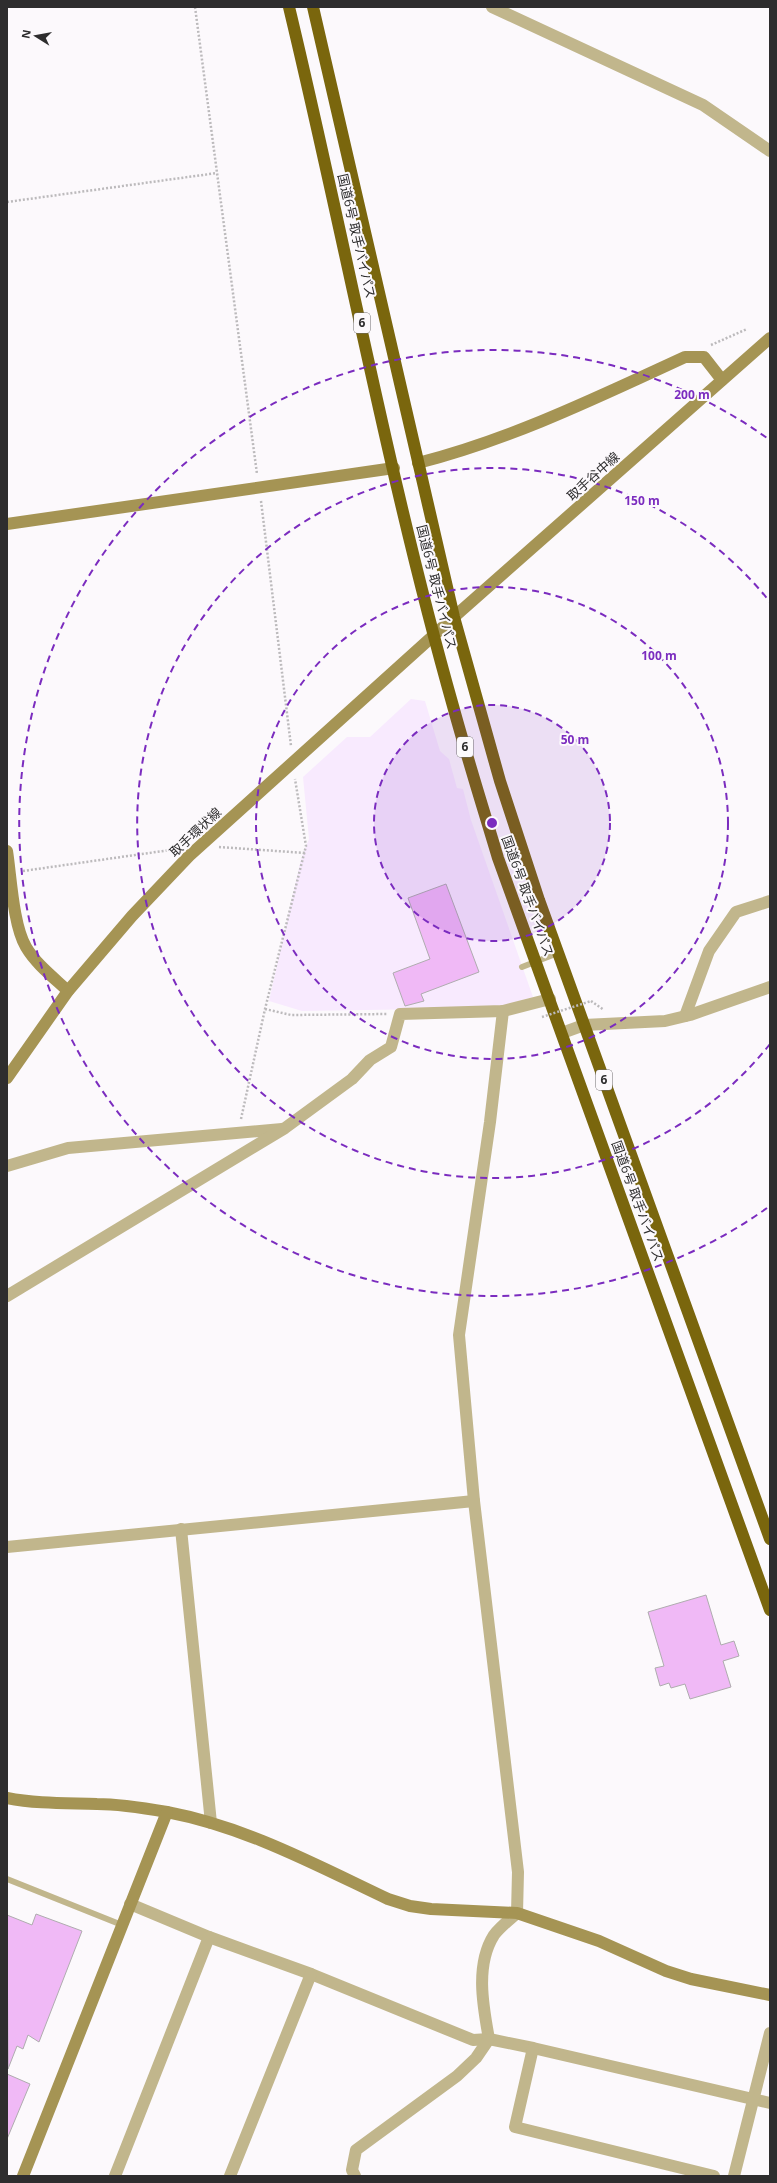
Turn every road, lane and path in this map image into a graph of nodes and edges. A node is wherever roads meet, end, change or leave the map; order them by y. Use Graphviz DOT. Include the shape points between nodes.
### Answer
graph roads {
  1 [pos="195,7"];
  2 [pos="289,7"];
  3 [pos="313,7"];
  4 [pos="492,7"];
  5 [pos="770,151"];
  6 [pos="217,173"];
  7 [pos="7,202"];
  8 [pos="748,328"];
  9 [pos="770,338"];
  10 [pos="696,356"];
  11 [pos="722,380"];
  12 [pos="418,463"];
  13 [pos="394,468"];
  14 [pos="259,488"];
  15 [pos="7,524"];
  16 [pos="454,617"];
  17 [pos="434,635"];
  18 [pos="292,761"];
  19 [pos="200,846"];
  20 [pos="7,851"];
  21 [pos="305,853"];
  22 [pos="10,873"];
  23 [pos="770,901"];
  24 [pos="558,953"];
  25 [pos="536,962"];
  26 [pos="522,967"];
  27 [pos="770,987"];
  28 [pos="68,991"];
  29 [pos="550,999"];
  30 [pos="591,1001"];
  31 [pos="265,1009"];
  32 [pos="503,1011"];
  33 [pos="400,1014"];
  34 [pos="685,1016"];
  35 [pos="542,1017"];
  36 [pos="584,1025"];
  37 [pos="562,1033"];
  38 [pos="7,1078"];
  39 [pos="285,1128"];
  40 [pos="238,1132"];
  41 [pos="7,1166"];
  42 [pos="7,1296"];
  43 [pos="474,1501"];
  44 [pos="181,1529"];
  45 [pos="770,1539"];
  46 [pos="7,1547"];
  47 [pos="770,1610"];
  48 [pos="7,1798"];
  49 [pos="167,1812"];
  50 [pos="211,1823"];
  51 [pos="7,1879"];
  52 [pos="130,1904"];
  53 [pos="517,1913"];
  54 [pos="122,1925"];
  55 [pos="209,1937"];
  56 [pos="311,1974"];
  57 [pos="770,1995"];
  58 [pos="770,2033"];
  59 [pos="489,2039"];
  60 [pos="532,2048"];
  61 [pos="753,2099"];
  62 [pos="770,2103"];
  63 [pos="23,2176"];
  64 [pos="115,2176"];
  65 [pos="230,2176"];
  66 [pos="355,2176"];
  67 [pos="714,2176"];
  68 [pos="734,2176"];
  1 -- 6 [label="path"];
  2 -- 13 [label="highway, 国道6号 取手バイパス / 6"];
  3 -- 12 [label="highway, 国道6号 取手バイパス / 6"];
  4 -- 5 [label="street" via="703,105"];
  6 -- 7 [label="path"];
  6 -- 14 [label="path"];
  8 -- 10 [label="path" via="706,348"];
  9 -- 11 [label="street, 取手谷中線"];
  10 -- 11 [label="street" via="708,360"];
  10 -- 12 [label="street" via="685,357 542,423 466,450"];
  11 -- 16 [label="street, 取手谷中線"];
  12 -- 16 [label="highway, 国道6号 取手バイパス / 6"];
  13 -- 14 [label="street"];
  13 -- 17 [label="highway, 国道6号 取手バイパス / 6"];
  14 -- 15 [label="street"];
  14 -- 18 [label="path"];
  16 -- 17 [label="street, 取手谷中線"];
  16 -- 24 [label="highway, 国道6号 取手バイパス / 6" via="500,781"];
  17 -- 18 [label="street, 取手環状線"];
  17 -- 25 [label="highway, 国道6号 取手バイパス / 6" via="452,705 496,851"];
  18 -- 19 [label="street, 取手環状線"];
  18 -- 21 [label="path"];
  19 -- 21 [label="path"];
  19 -- 22 [label="path"];
  19 -- 28 [label="street, 取手環状線" via="132,916"];
  20 -- 22 [label="street"];
  21 -- 31 [label="path"];
  22 -- 28 [label="street" via="18,928 25,946"];
  23 -- 34 [label="street" via="736,912 710,952"];
  24 -- 25 [label="lane"];
  24 -- 36 [label="highway, 国道6号 取手バイパス / 6"];
  25 -- 26 [label="lane"];
  25 -- 29 [label="highway, 国道6号 取手バイパス / 6"];
  27 -- 34 [label="street"];
  28 -- 38 [label="street, 取手環状線"];
  29 -- 32 [label="street"];
  29 -- 37 [label="highway, 国道6号 取手バイパス / 6"];
  30 -- 35 [label="path, bridge"];
  31 -- 33 [label="path" via="291,1015"];
  31 -- 40 [label="path"];
  32 -- 33 [label="street"];
  32 -- 43 [label="street" via="490,1122 459,1335"];
  33 -- 39 [label="street" via="391,1046 370,1060 352,1079"];
  34 -- 36 [label="street" via="665,1021"];
  36 -- 37 [label="street"];
  36 -- 45 [label="highway, 国道6号 取手バイパス / 6"];
  37 -- 47 [label="highway, 国道6号 取手バイパス / 6"];
  39 -- 40 [label="street"];
  39 -- 42 [label="street"];
  40 -- 41 [label="street" via="68,1148"];
  43 -- 44 [label="street"];
  43 -- 53 [label="street" via="518,1872"];
  44 -- 46 [label="street"];
  44 -- 50 [label="street"];
  48 -- 49 [label="street" via="29,1802 117,1805"];
  49 -- 50 [label="street"];
  49 -- 52 [label="street"];
  50 -- 53 [label="street" via="256,1837 388,1899 410,1906"];
  51 -- 54 [label="lane"];
  52 -- 54 [label="street"];
  52 -- 55 [label="street"];
  53 -- 57 [label="street" via="599,1941 666,1971 691,1979"];
  53 -- 59 [label="street" via="494,1935 486,1954 483,2008"];
  54 -- 63 [label="street"];
  55 -- 56 [label="street"];
  55 -- 64 [label="street"];
  56 -- 59 [label="street" via="472,2040"];
  56 -- 65 [label="street"];
  58 -- 61 [label="street"];
  59 -- 60 [label="street"];
  59 -- 66 [label="street" via="476,2058 457,2076 356,2150 352,2170"];
  60 -- 61 [label="street"];
  60 -- 67 [label="street" via="516,2127"];
  61 -- 62 [label="street"];
  61 -- 68 [label="street"];
}
